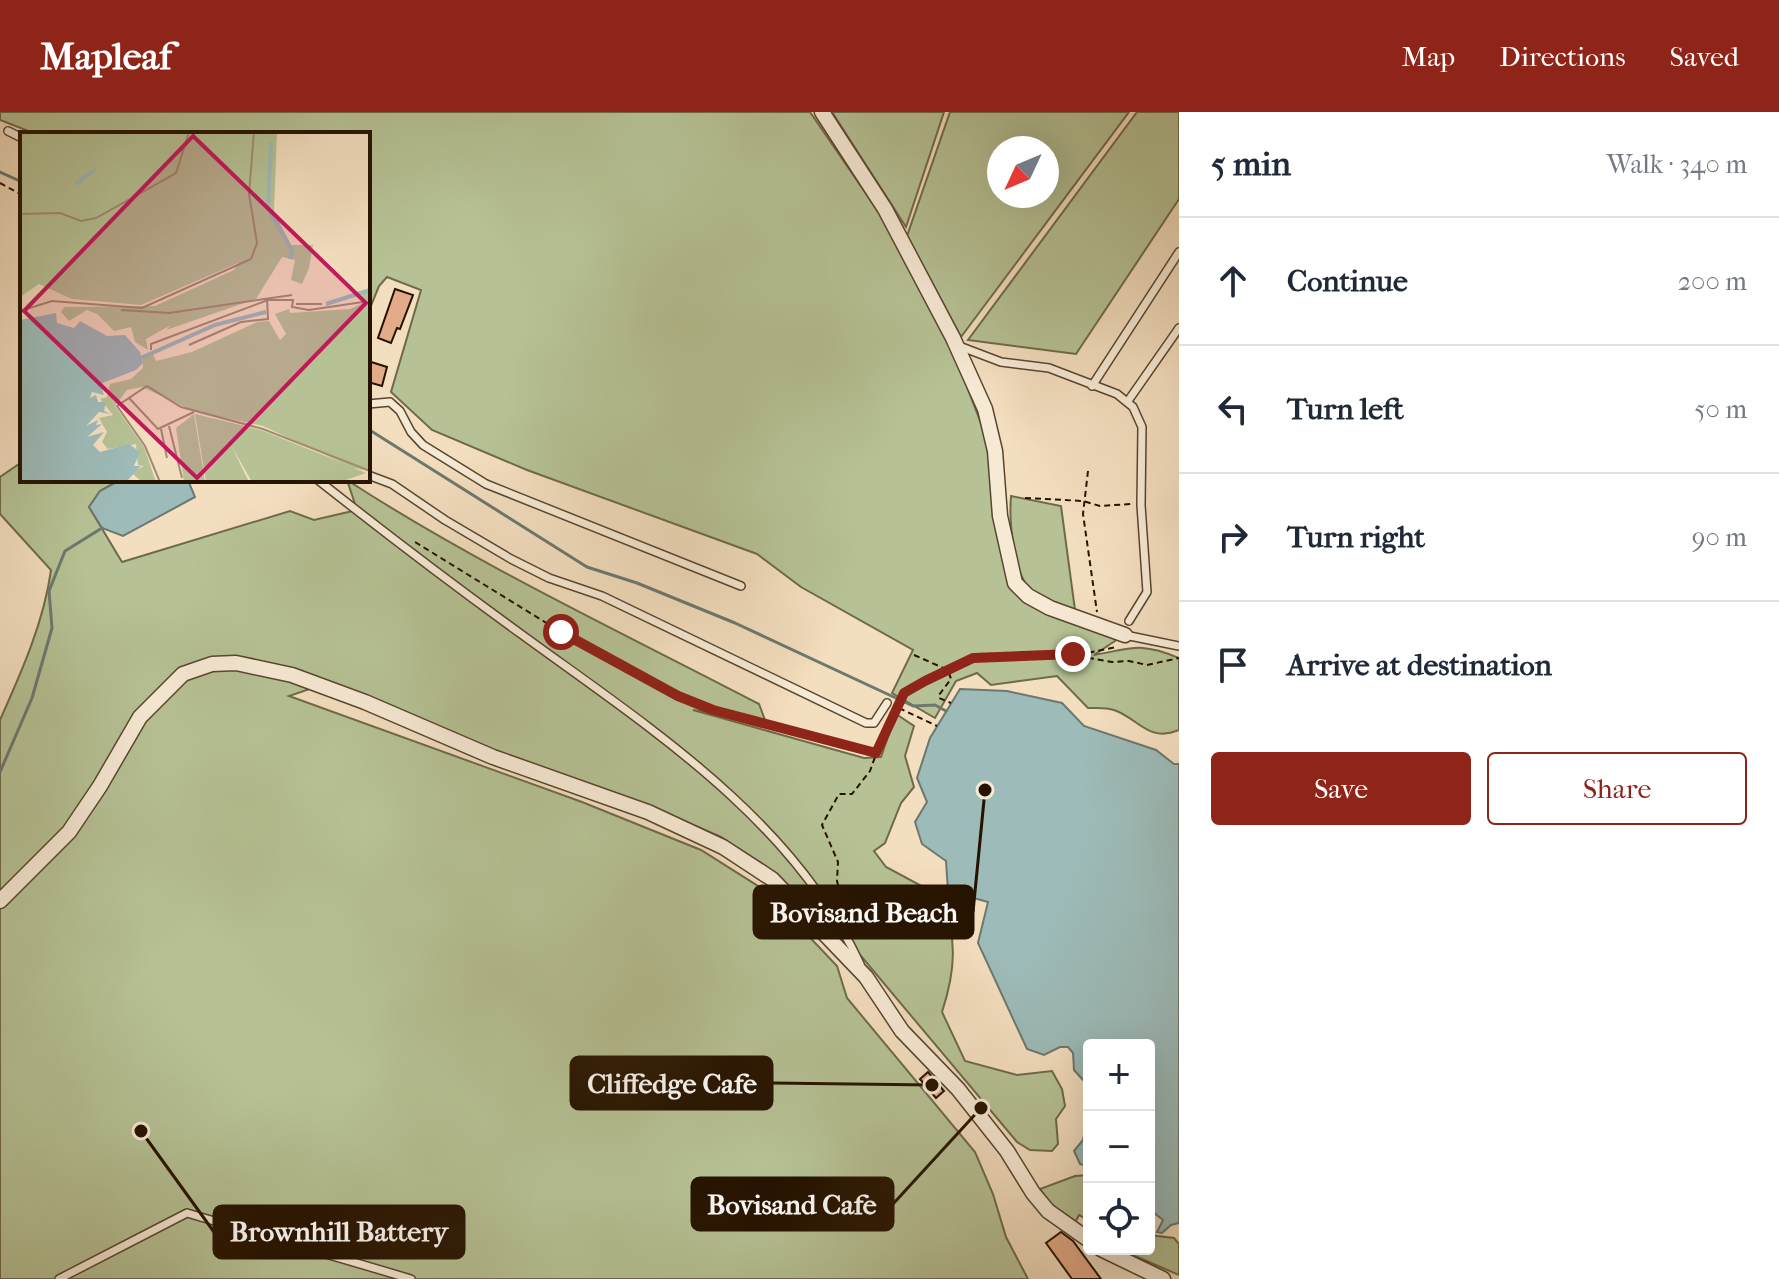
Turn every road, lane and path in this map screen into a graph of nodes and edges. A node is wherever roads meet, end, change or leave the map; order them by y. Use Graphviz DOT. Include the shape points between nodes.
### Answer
graph roads {
  1 [pos="822,112"];
  2 [pos="8,131"];
  3 [pos="20,137"];
  4 [pos="0,183"];
  5 [pos="20,194"];
  6 [pos="1179,252"];
  7 [pos="1179,328"];
  8 [pos="956,345"];
  9 [pos="1092,386"];
  10 [pos="1128,401"];
  11 [pos="370,404"];
  12 [pos="1088,471"];
  13 [pos="370,476"];
  14 [pos="320,482"];
  15 [pos="1025,498"];
  16 [pos="1083,501"];
  17 [pos="1141,507"];
  18 [pos="411,540"];
  19 [pos="741,586"];
  20 [pos="1098,617"];
  21 [pos="1125,634"];
  22 [pos="1179,646"];
  23 [pos="1073,654"];
  24 [pos="914,655"];
  25 [pos="1179,658"];
  26 [pos="948,670"];
  27 [pos="887,703"];
  28 [pos="951,703"];
  29 [pos="897,707"];
  30 [pos="937,726"];
  31 [pos="876,753"];
  32 [pos="0,901"];
  33 [pos="839,906"];
  34 [pos="866,977"];
  35 [pos="345,1236"];
  36 [pos="1083,1236"];
  37 [pos="269,1237"];
  38 [pos="1113,1255"];
  39 [pos="337,1257"];
  40 [pos="271,1259"];
  41 [pos="59,1279"];
  42 [pos="411,1279"];
  43 [pos="1163,1279"];
  1 -- 8 [label="street" via="885,209"];
  2 -- 3 [label="lane"];
  4 -- 5 [label="path"];
  6 -- 9 [label="lane"];
  7 -- 10 [label="lane"];
  8 -- 9 [label="lane" via="1001,362 1049,368"];
  8 -- 21 [label="street" via="985,409 1015,583 1050,608"];
  9 -- 10 [label="lane"];
  10 -- 17 [label="lane" via="1142,427"];
  11 -- 19 [label="lane" via="395,405 423,445 486,484"];
  12 -- 16 [label="path"];
  13 -- 27 [label="lane" via="549,578 602,596 866,723 874,723"];
  14 -- 34 [label="lane" via="408,553 607,697 756,819 827,905"];
  15 -- 16 [label="path"];
  16 -- 17 [label="path"];
  16 -- 20 [label="path"];
  17 -- 21 [label="lane" via="1147,592"];
  18 -- 31 [label="path" via="678,696"];
  21 -- 22 [label="lane"];
  21 -- 23 [label="path"];
  23 -- 25 [label="path" via="1147,665"];
  23 -- 26 [label="path" via="973,658"];
  24 -- 26 [label="path"];
  26 -- 28 [label="path" via="951,679 939,698"];
  26 -- 29 [label="path" via="902,696"];
  29 -- 30 [label="path"];
  29 -- 31 [label="path"];
  31 -- 33 [label="path" via="870,771 852,794 839,794 822,825 838,862"];
  32 -- 34 [label="street" via="69,832 158,696 183,674 236,663 292,675 365,702 493,757 648,812 723,847 772,879"];
  34 -- 36 [label="street" via="902,1031 958,1089 1048,1211"];
  35 -- 39 [label="path"];
  37 -- 39 [label="lane"];
  37 -- 40 [label="path"];
  37 -- 41 [label="lane" via="187,1213"];
  38 -- 43 [label="street"];
  39 -- 42 [label="lane"];
}
